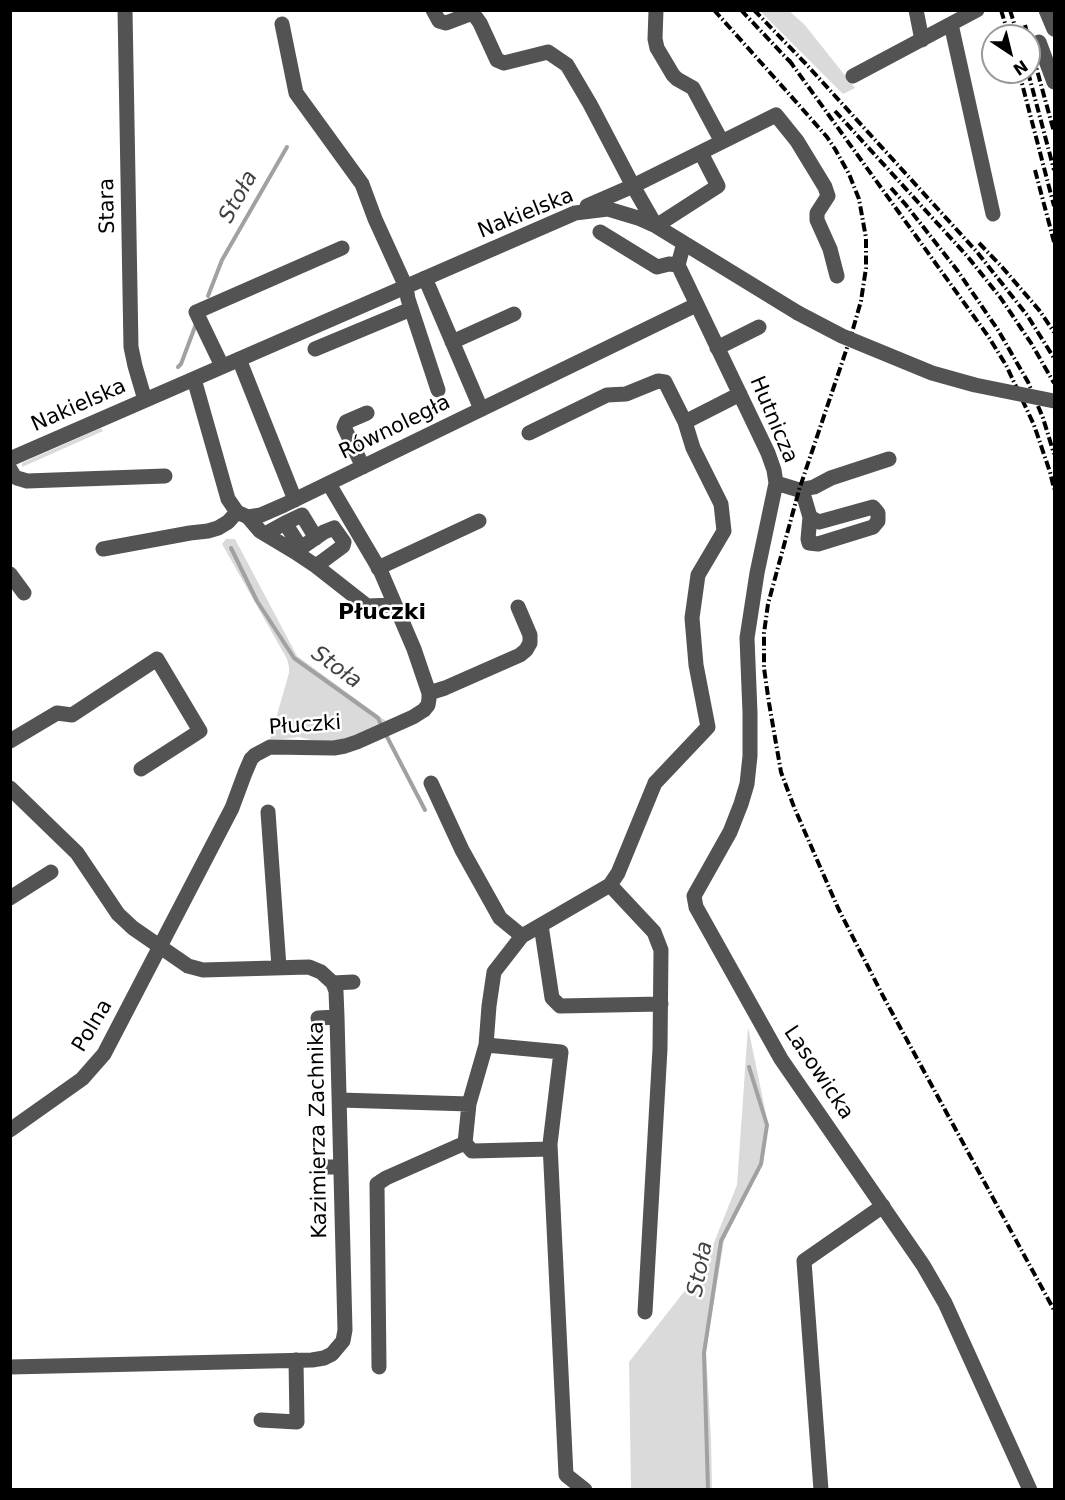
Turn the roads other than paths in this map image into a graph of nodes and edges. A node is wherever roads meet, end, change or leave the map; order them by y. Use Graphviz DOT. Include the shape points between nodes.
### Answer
graph roads {
  1 [pos="125,10"];
  2 [pos="433,10"];
  3 [pos="656,10"];
  4 [pos="916,10"];
  5 [pos="977,10"];
  6 [pos="1046,10"];
  7 [pos="282,24"];
  8 [pos="951,24"];
  9 [pos="1054,29"];
  10 [pos="922,40"];
  11 [pos="1041,47"];
  12 [pos="854,76"];
  13 [pos="1054,82"];
  14 [pos="722,142"];
  15 [pos="701,153"];
  16 [pos="633,186"];
  17 [pos="575,213"];
  18 [pos="993,214"];
  19 [pos="656,226"];
  20 [pos="600,232"];
  21 [pos="684,243"];
  22 [pos="342,248"];
  23 [pos="678,265"];
  24 [pos="837,276"];
  25 [pos="425,278"];
  26 [pos="406,287"];
  27 [pos="696,304"];
  28 [pos="411,309"];
  29 [pos="514,314"];
  30 [pos="759,327"];
  31 [pos="452,342"];
  32 [pos="717,348"];
  33 [pos="315,349"];
  34 [pos="239,359"];
  35 [pos="222,366"];
  36 [pos="194,379"];
  37 [pos="438,390"];
  38 [pos="740,394"];
  39 [pos="145,400"];
  40 [pos="1054,401"];
  41 [pos="481,410"];
  42 [pos="366,413"];
  43 [pos="685,422"];
  44 [pos="529,433"];
  45 [pos="889,459"];
  46 [pos="11,460"];
  47 [pos="363,467"];
  48 [pos="165,476"];
  49 [pos="776,483"];
  50 [pos="329,484"];
  51 [pos="802,490"];
  52 [pos="295,500"];
  53 [pos="243,514"];
  54 [pos="810,517"];
  55 [pos="479,521"];
  56 [pos="265,534"];
  57 [pos="305,545"];
  58 [pos="103,549"];
  59 [pos="316,566"];
  60 [pos="378,568"];
  61 [pos="10,574"];
  62 [pos="24,593"];
  63 [pos="395,605"];
  64 [pos="518,607"];
  65 [pos="747,660"];
  66 [pos="429,693"];
  67 [pos="10,741"];
  68 [pos="141,769"];
  69 [pos="431,783"];
  70 [pos="10,788"];
  71 [pos="268,812"];
  72 [pos="51,872"];
  73 [pos="610,885"];
  74 [pos="10,898"];
  75 [pos="540,925"];
  76 [pos="522,936"];
  77 [pos="160,946"];
  78 [pos="279,967"];
  79 [pos="353,982"];
  80 [pos="333,983"];
  81 [pos="661,1004"];
  82 [pos="337,1017"];
  83 [pos="318,1018"];
  84 [pos="486,1045"];
  85 [pos="340,1100"];
  86 [pos="469,1104"];
  87 [pos="10,1130"];
  88 [pos="465,1143"];
  89 [pos="550,1149"];
  90 [pos="322,1167"];
  91 [pos="341,1167"];
  92 [pos="883,1206"];
  93 [pos="645,1312"];
  94 [pos="296,1360"];
  95 [pos="10,1367"];
  96 [pos="379,1367"];
  97 [pos="261,1420"];
  98 [pos="585,1490"];
  99 [pos="821,1490"];
  100 [pos="1030,1490"];
  1 -- 39 [label="street, Stara" via="131,347"];
  2 -- 16 [label="street" via="439,21 446,23 470,14 475,16 497,60 504,63 548,52 567,65"];
  3 -- 14 [label="street" via="657,48 677,79 693,88"];
  4 -- 10 [label="street"];
  5 -- 8 [label="street"];
  6 -- 9 [label="street"];
  7 -- 26 [label="street" via="296,93 362,184"];
  8 -- 10 [label="street"];
  8 -- 18 [label="street"];
  10 -- 12 [label="street"];
  11 -- 13 [label="street"];
  14 -- 15 [label="street"];
  14 -- 24 [label="street" via="776,115 825,187 828,196 817,220"];
  15 -- 16 [label="street"];
  15 -- 19 [label="street" via="718,186"];
  16 -- 17 [label="street"];
  16 -- 19 [label="street"];
  17 -- 19 [label="street, Nakielska" via="608,209"];
  17 -- 25 [label="street, Nakielska"];
  19 -- 21 [label="street, Nakielska"];
  20 -- 23 [label="street" via="657,267"];
  21 -- 23 [label="street"];
  21 -- 40 [label="street, Nakielska, bridge" via="842,336 932,373 975,386"];
  22 -- 35 [label="street" via="196,312"];
  23 -- 27 [label="street, Hutnicza"];
  25 -- 26 [label="street, Nakielska"];
  25 -- 31 [label="street"];
  26 -- 28 [label="street"];
  26 -- 34 [label="street, Nakielska"];
  27 -- 32 [label="street, Hutnicza"];
  27 -- 41 [label="street, Równoległa"];
  28 -- 33 [label="street"];
  28 -- 37 [label="street"];
  29 -- 31 [label="street"];
  30 -- 32 [label="street"];
  31 -- 41 [label="street"];
  32 -- 38 [label="street, Hutnicza"];
  34 -- 35 [label="street, Nakielska"];
  34 -- 52 [label="street"];
  35 -- 36 [label="street, Nakielska"];
  36 -- 39 [label="street, Nakielska"];
  36 -- 53 [label="street" via="228,499"];
  38 -- 43 [label="street"];
  38 -- 49 [label="street, Hutnicza" via="768,453"];
  39 -- 46 [label="street, Nakielska"];
  41 -- 47 [label="street, Równoległa"];
  42 -- 47 [label="street" via="346,422 344,427"];
  43 -- 44 [label="street" via="665,382 658,381 626,394 607,394"];
  43 -- 73 [label="street" via="693,448 721,504 724,531 698,575 692,618 708,727 655,783"];
  45 -- 51 [label="street"];
  46 -- 48 [label="street" via="14,476 27,481"];
  47 -- 50 [label="street, Równoległa"];
  49 -- 51 [label="street"];
  49 -- 65 [label="street, Hutnicza" via="757,573"];
  50 -- 52 [label="street, Równoległa"];
  50 -- 60 [label="street"];
  51 -- 54 [label="street"];
  52 -- 53 [label="street, Równoległa" via="261,515"];
  53 -- 56 [label="street"];
  53 -- 58 [label="street, Równoległa" via="208,531"];
  55 -- 60 [label="street"];
  56 -- 57 [label="street"];
  56 -- 57 [label="street" via="289,520"];
  57 -- 59 [label="street"];
  57 -- 59 [label="street" via="331,528 344,544"];
  59 -- 63 [label="street" via="367,606"];
  60 -- 63 [label="street"];
  61 -- 62 [label="street"];
  63 -- 66 [label="street"];
  64 -- 66 [label="street" via="530,635 526,650"];
  65 -- 92 [label="street, Lasowicka" via="747,784 730,832 694,896 696,907 781,1059"];
  66 -- 77 [label="street, Płuczki" via="428,705 413,717 345,746 270,747 255,755 232,808"];
  67 -- 68 [label="street" via="57,713 72,715 157,659 200,730"];
  69 -- 76 [label="street" via="500,918"];
  70 -- 77 [label="street" via="77,853 118,914"];
  71 -- 78 [label="street"];
  72 -- 74 [label="street"];
  73 -- 75 [label="street"];
  73 -- 81 [label="street" via="654,932 661,950"];
  75 -- 76 [label="street"];
  75 -- 81 [label="street" via="552,998 560,1006"];
  76 -- 84 [label="street" via="494,972"];
  77 -- 78 [label="street" via="199,970"];
  77 -- 87 [label="street, Polna" via="98,1062 82,1079"];
  78 -- 80 [label="street" via="313,968"];
  79 -- 80 [label="street"];
  80 -- 82 [label="street, Kazimierza Zachnika"];
  81 -- 93 [label="street"];
  82 -- 83 [label="street"];
  82 -- 85 [label="street, Kazimierza Zachnika"];
  84 -- 86 [label="street"];
  84 -- 89 [label="street" via="561,1052"];
  85 -- 86 [label="street"];
  85 -- 91 [label="street, Kazimierza Zachnika"];
  86 -- 88 [label="street"];
  88 -- 89 [label="street" via="472,1151"];
  88 -- 96 [label="street" via="377,1184"];
  89 -- 98 [label="street" via="566,1475"];
  90 -- 91 [label="street"];
  91 -- 94 [label="street, Kazimierza Zachnika" via="343,1341 328,1356"];
  92 -- 99 [label="street" via="804,1261"];
  92 -- 100 [label="street, Lasowicka" via="945,1303"];
  94 -- 95 [label="street, Kazimierza Zachnika"];
  94 -- 97 [label="street" via="297,1422"];
}
